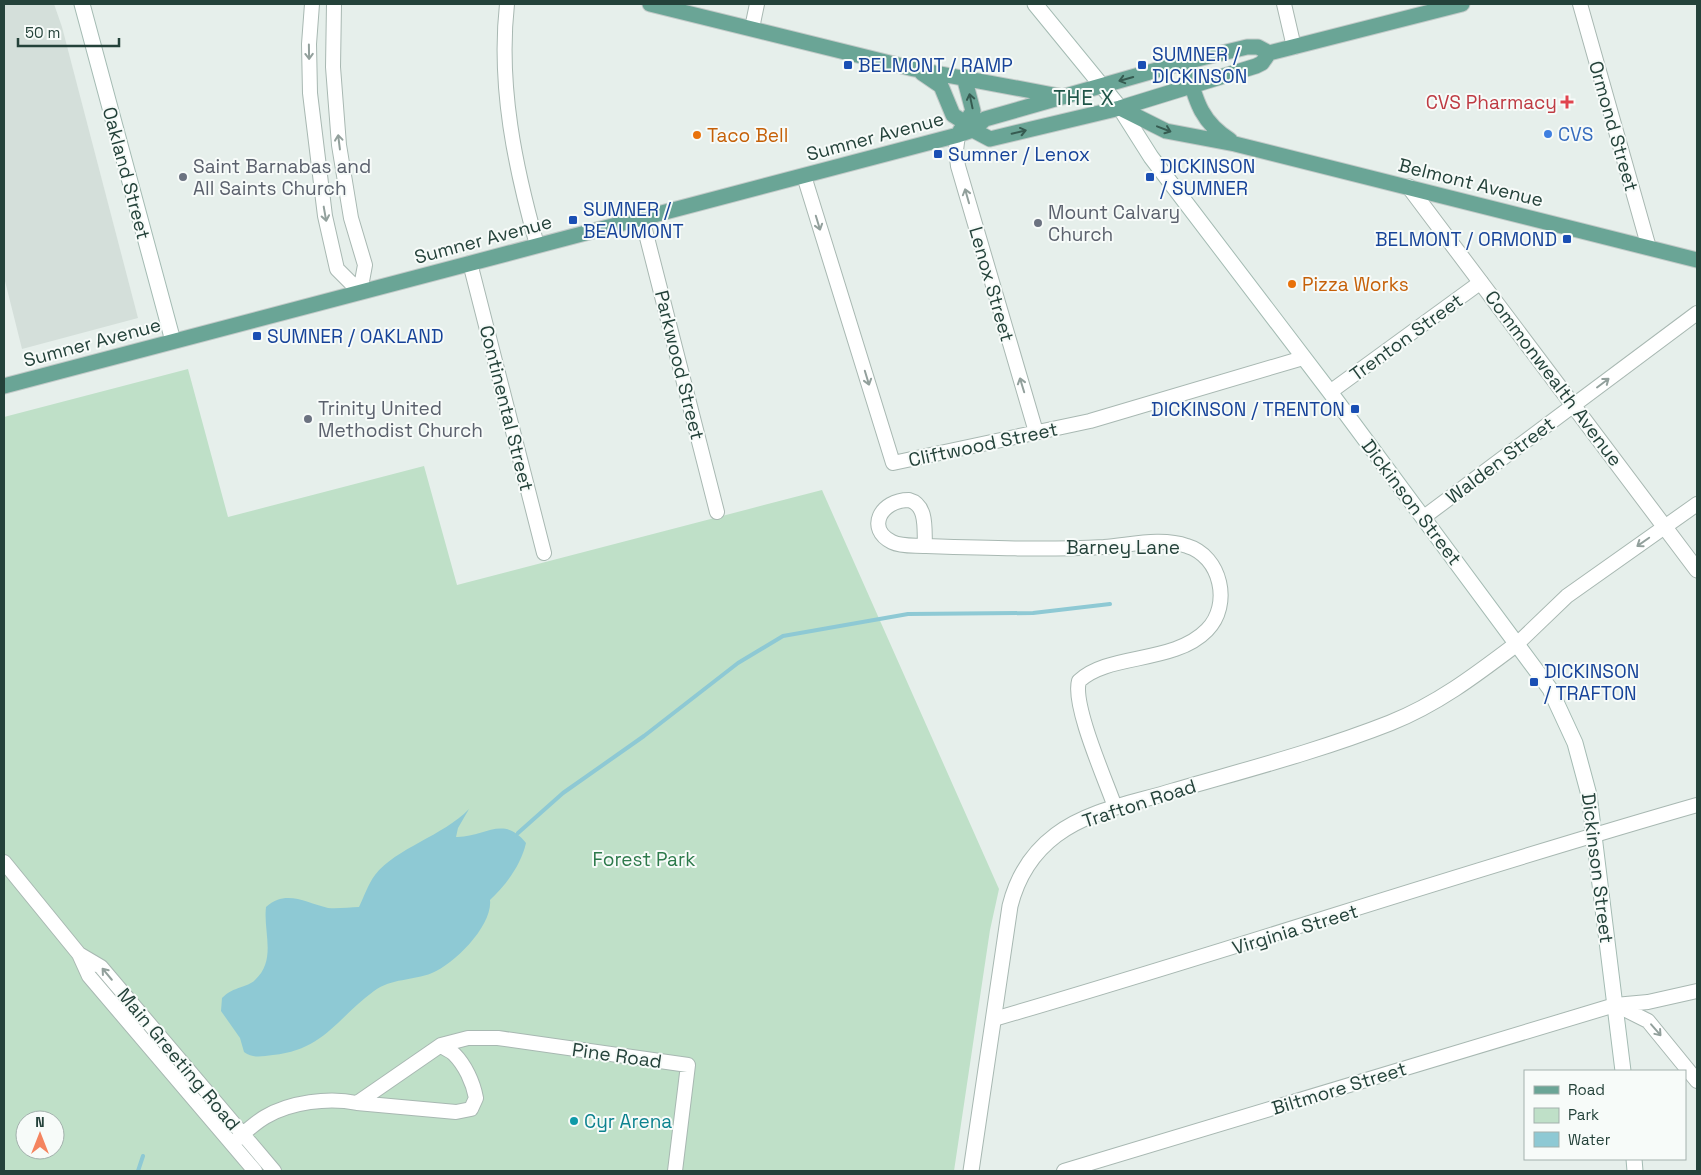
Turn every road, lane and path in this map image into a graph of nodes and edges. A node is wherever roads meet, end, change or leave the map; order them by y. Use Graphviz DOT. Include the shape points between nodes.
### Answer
graph roads {
  1 [pos="82,4"];
  2 [pos="312,4"];
  3 [pos="334,4"];
  4 [pos="507,4"];
  5 [pos="650,4"];
  6 [pos="757,4"];
  7 [pos="1035,4"];
  8 [pos="1284,4"];
  9 [pos="1462,4"];
  10 [pos="1580,4"];
  11 [pos="752,28"];
  12 [pos="1294,46"];
  13 [pos="1268,53"];
  14 [pos="1185,62"];
  15 [pos="914,69"];
  16 [pos="964,78"];
  17 [pos="1100,86"];
  18 [pos="1192,87"];
  19 [pos="1063,97"];
  20 [pos="335,103"];
  21 [pos="311,104"];
  22 [pos="1120,108"];
  23 [pos="965,129"];
  24 [pos="1235,144"];
  25 [pos="804,176"];
  26 [pos="1409,187"];
  27 [pos="642,218"];
  28 [pos="537,245"];
  29 [pos="1649,248"];
  30 [pos="1697,260"];
  31 [pos="470,263"];
  32 [pos="1481,282"];
  33 [pos="360,292"];
  34 [pos="1697,313"];
  35 [pos="173,341"];
  36 [pos="1303,358"];
  37 [pos="4,386"];
  38 [pos="1330,392"];
  39 [pos="1575,404"];
  40 [pos="1036,432"];
  41 [pos="1697,504"];
  42 [pos="717,512"];
  43 [pos="1424,517"];
  44 [pos="1665,527"];
  45 [pos="925,546"];
  46 [pos="544,553"];
  47 [pos="1697,570"];
  48 [pos="1518,643"];
  49 [pos="1697,805"];
  50 [pos="1115,807"];
  51 [pos="1595,834"];
  52 [pos="4,862"];
  53 [pos="79,954"];
  54 [pos="1697,991"];
  55 [pos="1615,1005"];
  56 [pos="994,1019"];
  57 [pos="441,1045"];
  58 [pos="1623,1070"];
  59 [pos="1697,1081"];
  60 [pos="357,1103"];
  61 [pos="243,1135"];
  62 [pos="232,1144"];
  63 [pos="255,1171"];
  64 [pos="274,1171"];
  65 [pos="675,1171"];
  66 [pos="971,1171"];
  67 [pos="1064,1171"];
  1 -- 35 [label="main road, Oakland Street"];
  2 -- 21 [label="street, one-way" via="309,44"];
  3 -- 20 [label="street"];
  4 -- 28 [label="street" via="505,51 510,128"];
  5 -- 11 [label="main road"];
  6 -- 11 [label="street"];
  7 -- 17 [label="main road, Dickinson Street"];
  8 -- 12 [label="street"];
  9 -- 12 [label="main road, Sumner Avenue"];
  10 -- 29 [label="street, Ormond Street"];
  11 -- 15 [label="main road"];
  12 -- 13 [label="main road, Sumner Avenue"];
  13 -- 14 [label="main road, Sumner Avenue" via="1258,47 1247,47"];
  13 -- 18 [label="main road, Sumner Avenue" via="1262,63"];
  14 -- 17 [label="main road, Sumner Avenue, one-way"];
  14 -- 18 [label="main road, Belmont Avenue"];
  15 -- 16 [label="main road"];
  15 -- 23 [label="main road" via="941,86 953,115"];
  16 -- 19 [label="main road"];
  23 -- 16 [label="main road, one-way" via="973,111"];
  17 -- 19 [label="main road, Sumner Avenue"];
  17 -- 22 [label="main road, Dickinson Street"];
  18 -- 22 [label="main road, Sumner Avenue"];
  18 -- 24 [label="main road, Belmont Avenue" via="1202,116 1214,130"];
  19 -- 23 [label="main road, Sumner Avenue" via="985,119"];
  20 -- 21 [label="street"];
  33 -- 20 [label="street, one-way" via="365,265 348,200"];
  21 -- 33 [label="street, one-way" via="320,183 337,267"];
  23 -- 22 [label="main road, Sumner Avenue, one-way" via="990,139"];
  22 -- 24 [label="main road, Belmont Avenue, one-way" via="1166,131"];
  22 -- 36 [label="main road, Dickinson Street" via="1151,157"];
  23 -- 25 [label="main road, Sumner Avenue"];
  40 -- 23 [label="street, Lenox Street, one-way" via="958,166 956,150"];
  24 -- 26 [label="main road, Belmont Avenue"];
  25 -- 27 [label="main road, Sumner Avenue"];
  25 -- 40 [label="street, Cliftwood Street, one-way" via="893,463"];
  26 -- 29 [label="main road, Belmont Avenue"];
  26 -- 32 [label="main road, Commonwealth Avenue"];
  27 -- 28 [label="main road, Sumner Avenue"];
  27 -- 42 [label="street, Parkwood Street"];
  28 -- 31 [label="main road, Sumner Avenue"];
  29 -- 30 [label="main road, Belmont Avenue"];
  31 -- 33 [label="main road, Sumner Avenue"];
  31 -- 46 [label="street, Continental Street"];
  32 -- 38 [label="street, Trenton Street"];
  32 -- 39 [label="main road, Commonwealth Avenue"];
  33 -- 35 [label="main road, Sumner Avenue"];
  39 -- 34 [label="street, Walden Street, one-way"];
  35 -- 37 [label="main road, Sumner Avenue"];
  36 -- 38 [label="main road, Dickinson Street"];
  36 -- 40 [label="street, Cliftwood Street" via="1090,421"];
  38 -- 43 [label="main road, Dickinson Street"];
  39 -- 43 [label="street, Walden Street"];
  39 -- 44 [label="main road, Commonwealth Avenue"];
  41 -- 44 [label="street"];
  43 -- 48 [label="main road, Dickinson Street"];
  44 -- 47 [label="main road, Commonwealth Avenue"];
  44 -- 48 [label="street, one-way" via="1567,596"];
  45 -- 50 [label="street, Barney Lane" via="1068,548 1177,543 1199,552 1213,568 1220,583 1221,605 1206,631 1175,650 1109,667 1079,681 1077,694 1081,712"];
  48 -- 50 [label="main road, Trafton Road" via="1461,686 1398,720 1309,750"];
  48 -- 51 [label="main road, Dickinson Street" via="1550,689 1568,725 1587,782"];
  49 -- 51 [label="street, Virginia Street"];
  50 -- 56 [label="main road, Trafton Road" via="1055,835 1020,875 1006,923"];
  51 -- 55 [label="main road, Dickinson Street"];
  51 -- 56 [label="street, Virginia Street" via="1176,966"];
  52 -- 53 [label="street, Main Greeting Road"];
  61 -- 53 [label="street, Main Greeting Road, one-way" via="100,967"];
  53 -- 62 [label="street, Main Greeting Road" via="89,976"];
  54 -- 55 [label="street, Biltmore Street" via="1648,1002"];
  55 -- 58 [label="main road, Dickinson Street"];
  55 -- 59 [label="street, one-way" via="1648,1021"];
  55 -- 67 [label="street, Biltmore Street"];
  56 -- 66 [label="main road, Trafton Road"];
  57 -- 60 [label="street, Pine Road"];
  57 -- 60 [label="street" via="459,1060 472,1083 476,1098 471,1108 448,1112"];
  57 -- 65 [label="street, Pine Road" via="468,1038 498,1038 688,1065"];
  60 -- 61 [label="street" via="333,1101 285,1108 265,1117"];
  61 -- 62 [label="street"];
  61 -- 64 [label="street, Main Greeting Road"];
  62 -- 63 [label="street, Main Greeting Road"];
}
